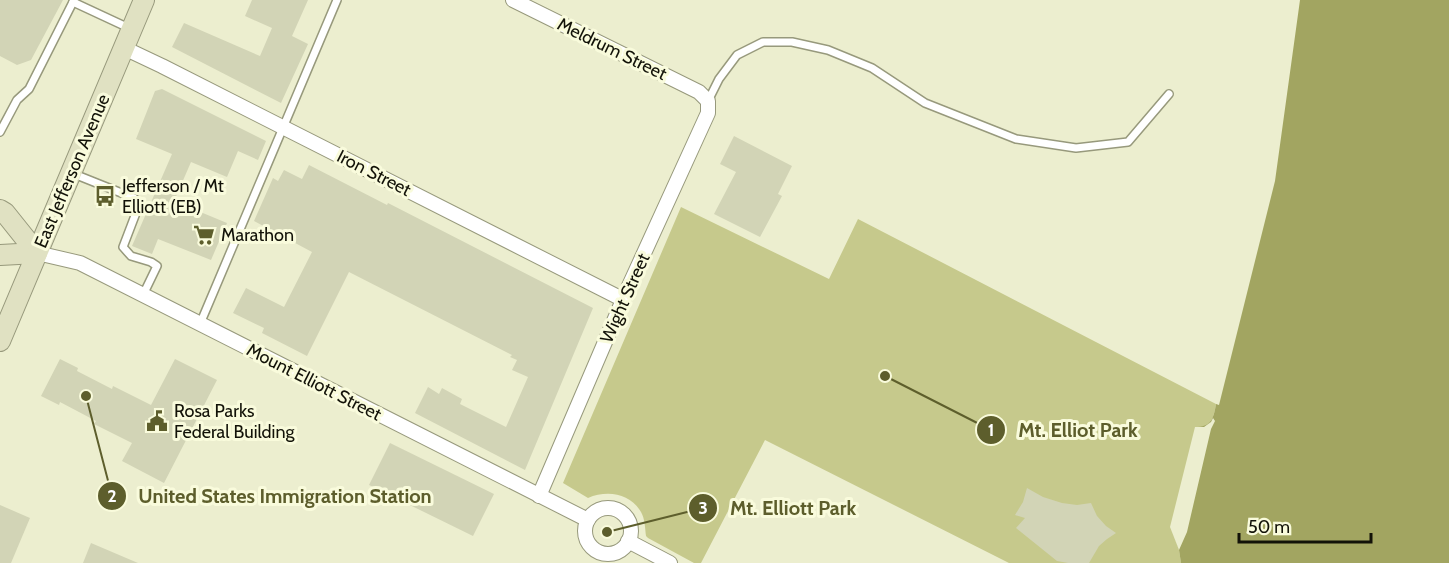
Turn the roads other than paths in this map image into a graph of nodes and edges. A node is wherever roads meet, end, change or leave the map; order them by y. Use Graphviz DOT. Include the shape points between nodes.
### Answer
graph roads {
  1 [pos="144,0"];
  2 [pos="337,0"];
  3 [pos="513,0"];
  4 [pos="74,1"];
  5 [pos="132,29"];
  6 [pos="124,48"];
  7 [pos="1168,94"];
  8 [pos="708,101"];
  9 [pos="283,127"];
  10 [pos="0,132"];
  11 [pos="71,173"];
  12 [pos="0,210"];
  13 [pos="37,253"];
  14 [pos="0,255"];
  15 [pos="143,295"];
  16 [pos="624,300"];
  17 [pos="200,324"];
  18 [pos="0,341"];
  19 [pos="540,496"];
  20 [pos="588,520"];
  21 [pos="628,542"];
  22 [pos="596,557"];
  23 [pos="670,563"];
  1 -- 5 [label="main road, East Jefferson Avenue"];
  2 -- 9 [label="lane"];
  3 -- 8 [label="street, Meldrum Street" via="699,92"];
  4 -- 5 [label="lane"];
  4 -- 10 [label="lane" via="29,89 17,100"];
  5 -- 6 [label="main road, East Jefferson Avenue"];
  6 -- 9 [label="street, Iron Street"];
  6 -- 11 [label="main road, East Jefferson Avenue"];
  7 -- 8 [label="lane" via="1128,142 1066,147 1016,140 925,103 872,68 828,50 792,42 763,42 737,55"];
  8 -- 16 [label="street, Wight Street" via="708,113"];
  9 -- 16 [label="street, Iron Street"];
  9 -- 17 [label="lane"];
  11 -- 13 [label="main road, East Jefferson Avenue"];
  11 -- 15 [label="lane" via="137,202 123,247 130,256 157,266"];
  12 -- 13 [label="main road"];
  13 -- 14 [label="main road, Mount Elliott Street"];
  13 -- 15 [label="street, Mount Elliott Street" via="80,263"];
  13 -- 18 [label="main road, East Jefferson Avenue"];
  15 -- 17 [label="street, Mount Elliott Street"];
  16 -- 19 [label="street, Wight Street"];
  17 -- 19 [label="street, Mount Elliott Street"];
  19 -- 20 [label="street, Mount Elliott Street"];
  20 -- 21 [label="street" via="598,510 619,510 631,528"];
  20 -- 22 [label="street" via="586,538"];
  21 -- 22 [label="street" via="612,553"];
  21 -- 23 [label="street"];
}
